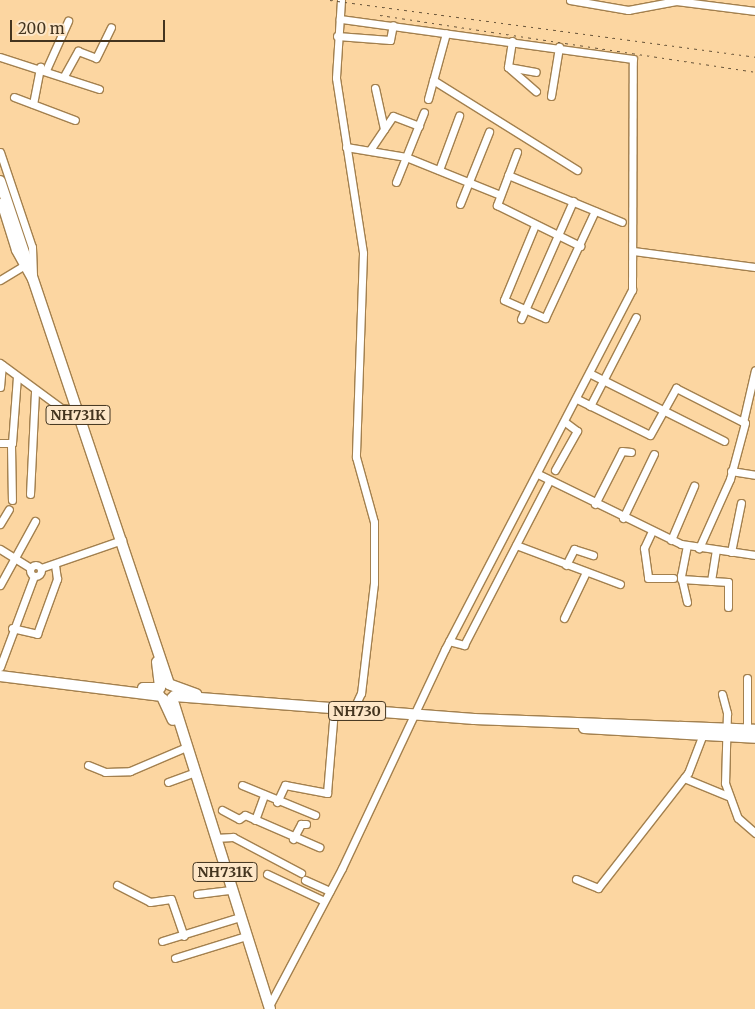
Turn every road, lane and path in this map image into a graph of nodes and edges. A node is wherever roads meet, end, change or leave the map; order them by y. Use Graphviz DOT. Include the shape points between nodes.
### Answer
graph roads {
  1 [pos="341,0"];
  2 [pos="570,0"];
  3 [pos="637,0"];
  4 [pos="580,1"];
  5 [pos="635,10"];
  6 [pos="755,11"];
  7 [pos="340,19"];
  8 [pos="68,21"];
  9 [pos="393,25"];
  10 [pos="111,27"];
  11 [pos="446,33"];
  12 [pos="337,36"];
  13 [pos="512,41"];
  14 [pos="559,47"];
  15 [pos="0,57"];
  16 [pos="508,67"];
  17 [pos="43,69"];
  18 [pos="536,72"];
  19 [pos="64,76"];
  20 [pos="433,80"];
  21 [pos="98,88"];
  22 [pos="375,88"];
  23 [pos="536,91"];
  24 [pos="551,96"];
  25 [pos="14,97"];
  26 [pos="428,99"];
  27 [pos="33,104"];
  28 [pos="424,112"];
  29 [pos="459,116"];
  30 [pos="75,120"];
  31 [pos="419,126"];
  32 [pos="384,129"];
  33 [pos="489,132"];
  34 [pos="346,147"];
  35 [pos="370,150"];
  36 [pos="0,152"];
  37 [pos="517,152"];
  38 [pos="406,157"];
  39 [pos="439,170"];
  40 [pos="577,170"];
  41 [pos="508,175"];
  42 [pos="0,181"];
  43 [pos="396,182"];
  44 [pos="470,183"];
  45 [pos="500,195"];
  46 [pos="0,202"];
  47 [pos="573,202"];
  48 [pos="460,204"];
  49 [pos="595,211"];
  50 [pos="622,222"];
  51 [pos="535,225"];
  52 [pos="557,236"];
  53 [pos="580,246"];
  54 [pos="632,252"];
  55 [pos="22,267"];
  56 [pos="755,267"];
  57 [pos="0,280"];
  58 [pos="32,281"];
  59 [pos="525,310"];
  60 [pos="636,317"];
  61 [pos="521,319"];
  62 [pos="1,364"];
  63 [pos="755,370"];
  64 [pos="591,374"];
  65 [pos="17,378"];
  66 [pos="604,380"];
  67 [pos="754,381"];
  68 [pos="0,387"];
  69 [pos="35,391"];
  70 [pos="577,400"];
  71 [pos="590,406"];
  72 [pos="77,410"];
  73 [pos="664,410"];
  74 [pos="566,422"];
  75 [pos="744,422"];
  76 [pos="724,441"];
  77 [pos="0,443"];
  78 [pos="11,445"];
  79 [pos="631,452"];
  80 [pos="654,454"];
  81 [pos="555,470"];
  82 [pos="731,471"];
  83 [pos="538,474"];
  84 [pos="755,475"];
  85 [pos="549,481"];
  86 [pos="694,486"];
  87 [pos="30,494"];
  88 [pos="12,500"];
  89 [pos="741,503"];
  90 [pos="595,504"];
  91 [pos="9,509"];
  92 [pos="623,518"];
  93 [pos="35,521"];
  94 [pos="0,524"];
  95 [pos="652,531"];
  96 [pos="505,536"];
  97 [pos="122,540"];
  98 [pos="671,540"];
  99 [pos="516,544"];
  100 [pos="687,546"];
  101 [pos="699,548"];
  102 [pos="0,549"];
  103 [pos="716,550"];
  104 [pos="731,552"];
  105 [pos="755,554"];
  106 [pos="593,555"];
  107 [pos="14,558"];
  108 [pos="54,564"];
  109 [pos="566,565"];
  110 [pos="31,568"];
  111 [pos="41,568"];
  112 [pos="586,572"];
  113 [pos="34,576"];
  114 [pos="673,578"];
  115 [pos="681,579"];
  116 [pos="711,581"];
  117 [pos="620,584"];
  118 [pos="0,585"];
  119 [pos="686,602"];
  120 [pos="728,607"];
  121 [pos="564,618"];
  122 [pos="12,628"];
  123 [pos="449,641"];
  124 [pos="155,649"];
  125 [pos="0,667"];
  126 [pos="157,671"];
  127 [pos="0,676"];
  128 [pos="747,678"];
  129 [pos="119,688"];
  130 [pos="144,688"];
  131 [pos="166,692"];
  132 [pos="361,693"];
  133 [pos="722,694"];
  134 [pos="334,709"];
  135 [pos="352,711"];
  136 [pos="369,712"];
  137 [pos="416,715"];
  138 [pos="509,720"];
  139 [pos="751,730"];
  140 [pos="725,733"];
  141 [pos="702,736"];
  142 [pos="755,738"];
  143 [pos="184,748"];
  144 [pos="88,765"];
  145 [pos="193,773"];
  146 [pos="684,778"];
  147 [pos="168,782"];
  148 [pos="242,785"];
  149 [pos="264,794"];
  150 [pos="728,796"];
  151 [pos="277,802"];
  152 [pos="222,810"];
  153 [pos="315,815"];
  154 [pos="255,820"];
  155 [pos="306,824"];
  156 [pos="755,833"];
  157 [pos="215,838"];
  158 [pos="293,839"];
  159 [pos="319,847"];
  160 [pos="267,874"];
  161 [pos="576,879"];
  162 [pos="117,885"];
  163 [pos="231,890"];
  164 [pos="330,891"];
  165 [pos="197,894"];
  166 [pos="324,901"];
  167 [pos="240,917"];
  168 [pos="184,936"];
  169 [pos="246,936"];
  170 [pos="162,941"];
  171 [pos="175,958"];
  172 [pos="269,1008"];
  1 -- 7 [label="street"];
  2 -- 4 [label="street"];
  3 -- 5 [label="street"];
  4 -- 5 [label="street"];
  5 -- 6 [label="street" via="676,1"];
  7 -- 9 [label="street"];
  7 -- 12 [label="street"];
  8 -- 17 [label="street"];
  9 -- 11 [label="street"];
  9 -- 12 [label="street" via="390,40"];
  10 -- 19 [label="street" via="96,58 78,51"];
  11 -- 13 [label="street"];
  11 -- 20 [label="street"];
  12 -- 34 [label="street" via="336,78"];
  13 -- 14 [label="street"];
  13 -- 16 [label="street"];
  14 -- 24 [label="street"];
  14 -- 54 [label="street" via="635,61"];
  15 -- 17 [label="street"];
  16 -- 18 [label="street"];
  16 -- 23 [label="street"];
  17 -- 19 [label="street"];
  17 -- 27 [label="street"];
  19 -- 21 [label="street"];
  20 -- 26 [label="street"];
  20 -- 40 [label="street"];
  22 -- 32 [label="street"];
  25 -- 27 [label="street"];
  27 -- 30 [label="street"];
  28 -- 31 [label="street"];
  29 -- 39 [label="street"];
  31 -- 32 [label="street" via="394,116"];
  31 -- 38 [label="street"];
  32 -- 35 [label="street"];
  33 -- 44 [label="street"];
  34 -- 35 [label="street"];
  34 -- 132 [label="street" via="363,253 356,456 374,522 374,583"];
  35 -- 38 [label="street"];
  36 -- 58 [label="street" via="32,247"];
  37 -- 41 [label="street"];
  38 -- 39 [label="street"];
  38 -- 43 [label="street"];
  39 -- 44 [label="street"];
  41 -- 45 [label="street"];
  41 -- 47 [label="street"];
  42 -- 58 [label="highway, NH731K"];
  44 -- 45 [label="street"];
  44 -- 48 [label="street"];
  45 -- 51 [label="street" via="499,208"];
  46 -- 55 [label="street"];
  47 -- 49 [label="street"];
  47 -- 52 [label="street"];
  49 -- 50 [label="street"];
  49 -- 53 [label="street"];
  51 -- 52 [label="street"];
  51 -- 59 [label="street" via="504,298"];
  52 -- 53 [label="street"];
  52 -- 59 [label="street"];
  53 -- 59 [label="street" via="547,317"];
  54 -- 56 [label="street"];
  54 -- 64 [label="street" via="631,294"];
  55 -- 57 [label="street"];
  55 -- 58 [label="street"];
  58 -- 72 [label="highway, NH731K"];
  59 -- 61 [label="street"];
  60 -- 66 [label="street"];
  62 -- 65 [label="street"];
  62 -- 68 [label="street"];
  63 -- 67 [label="street"];
  64 -- 66 [label="street"];
  64 -- 70 [label="street"];
  65 -- 69 [label="street"];
  65 -- 78 [label="street"];
  66 -- 71 [label="street"];
  66 -- 73 [label="street"];
  67 -- 75 [label="street"];
  69 -- 72 [label="street" via="61,408"];
  69 -- 87 [label="street"];
  70 -- 71 [label="street"];
  70 -- 74 [label="street"];
  71 -- 73 [label="street" via="650,434"];
  72 -- 97 [label="highway, NH731K"];
  73 -- 75 [label="street" via="678,389"];
  73 -- 76 [label="street"];
  74 -- 81 [label="street" via="577,431"];
  74 -- 83 [label="street"];
  75 -- 82 [label="street"];
  77 -- 78 [label="street"];
  78 -- 88 [label="street"];
  79 -- 90 [label="street" via="622,450"];
  80 -- 92 [label="street"];
  82 -- 84 [label="street"];
  82 -- 101 [label="street"];
  83 -- 85 [label="street"];
  83 -- 96 [label="street"];
  85 -- 90 [label="street"];
  85 -- 99 [label="street"];
  86 -- 98 [label="street"];
  89 -- 104 [label="street"];
  90 -- 92 [label="street"];
  91 -- 94 [label="street"];
  92 -- 95 [label="street"];
  93 -- 107 [label="street"];
  95 -- 98 [label="street"];
  95 -- 114 [label="street" via="644,548 648,578"];
  96 -- 99 [label="street"];
  96 -- 123 [label="street"];
  97 -- 108 [label="street"];
  97 -- 124 [label="highway, NH731K"];
  98 -- 100 [label="street"];
  99 -- 109 [label="street"];
  99 -- 123 [label="street" via="464,645"];
  100 -- 101 [label="street"];
  100 -- 115 [label="street"];
  101 -- 103 [label="street"];
  102 -- 107 [label="street"];
  103 -- 104 [label="street"];
  103 -- 116 [label="street"];
  104 -- 105 [label="street"];
  106 -- 109 [label="street" via="574,549"];
  107 -- 110 [label="street"];
  107 -- 118 [label="street"];
  108 -- 111 [label="street"];
  108 -- 122 [label="street" via="57,579 37,634"];
  109 -- 112 [label="street"];
  110 -- 111 [label="street"];
  110 -- 113 [label="street"];
  111 -- 113 [label="street"];
  112 -- 117 [label="street"];
  112 -- 121 [label="street"];
  113 -- 122 [label="street"];
  115 -- 116 [label="street"];
  115 -- 119 [label="street"];
  116 -- 120 [label="street" via="728,582"];
  122 -- 125 [label="street"];
  123 -- 137 [label="street"];
  124 -- 126 [label="highway, NH731K"];
  124 -- 131 [label="highway, NH731K"];
  126 -- 130 [label="highway"];
  126 -- 131 [label="highway, NH731K"];
  127 -- 129 [label="highway, NH730"];
  128 -- 139 [label="street"];
  129 -- 130 [label="highway, NH730"];
  129 -- 131 [label="highway, NH730"];
  130 -- 131 [label="highway, NH730"];
  131 -- 134 [label="highway, NH730"];
  131 -- 143 [label="highway, NH731K"];
  132 -- 135 [label="street" via="359,706"];
  132 -- 136 [label="street"];
  133 -- 140 [label="street"];
  134 -- 135 [label="highway, NH730"];
  134 -- 151 [label="street" via="327,793 285,785"];
  135 -- 136 [label="highway, NH730"];
  136 -- 137 [label="highway, NH730"];
  137 -- 138 [label="highway, NH730"];
  137 -- 164 [label="street"];
  138 -- 140 [label="highway, NH730"];
  138 -- 141 [label="highway, NH730"];
  139 -- 140 [label="highway, NH730"];
  140 -- 141 [label="highway, NH730"];
  140 -- 142 [label="highway, NH730"];
  140 -- 150 [label="street" via="724,778"];
  141 -- 146 [label="street" via="699,753"];
  143 -- 144 [label="street" via="130,771 105,772"];
  143 -- 145 [label="highway, NH731K"];
  145 -- 147 [label="street"];
  145 -- 157 [label="highway, NH731K"];
  146 -- 150 [label="street"];
  146 -- 161 [label="street" via="598,888"];
  148 -- 149 [label="street"];
  149 -- 151 [label="street"];
  149 -- 154 [label="street"];
  150 -- 156 [label="street" via="738,818"];
  151 -- 153 [label="street"];
  152 -- 154 [label="street"];
  154 -- 158 [label="street"];
  155 -- 158 [label="street" via="301,824"];
  157 -- 163 [label="highway, NH731K"];
  157 -- 164 [label="street" via="233,837"];
  158 -- 159 [label="street"];
  160 -- 166 [label="street"];
  162 -- 168 [label="street" via="150,902 171,899"];
  163 -- 165 [label="street"];
  163 -- 167 [label="highway, NH731K"];
  164 -- 166 [label="street"];
  166 -- 172 [label="street"];
  167 -- 168 [label="street"];
  167 -- 169 [label="highway, NH731K"];
  168 -- 170 [label="street"];
  169 -- 171 [label="street"];
  169 -- 172 [label="highway, NH731K"];
}
